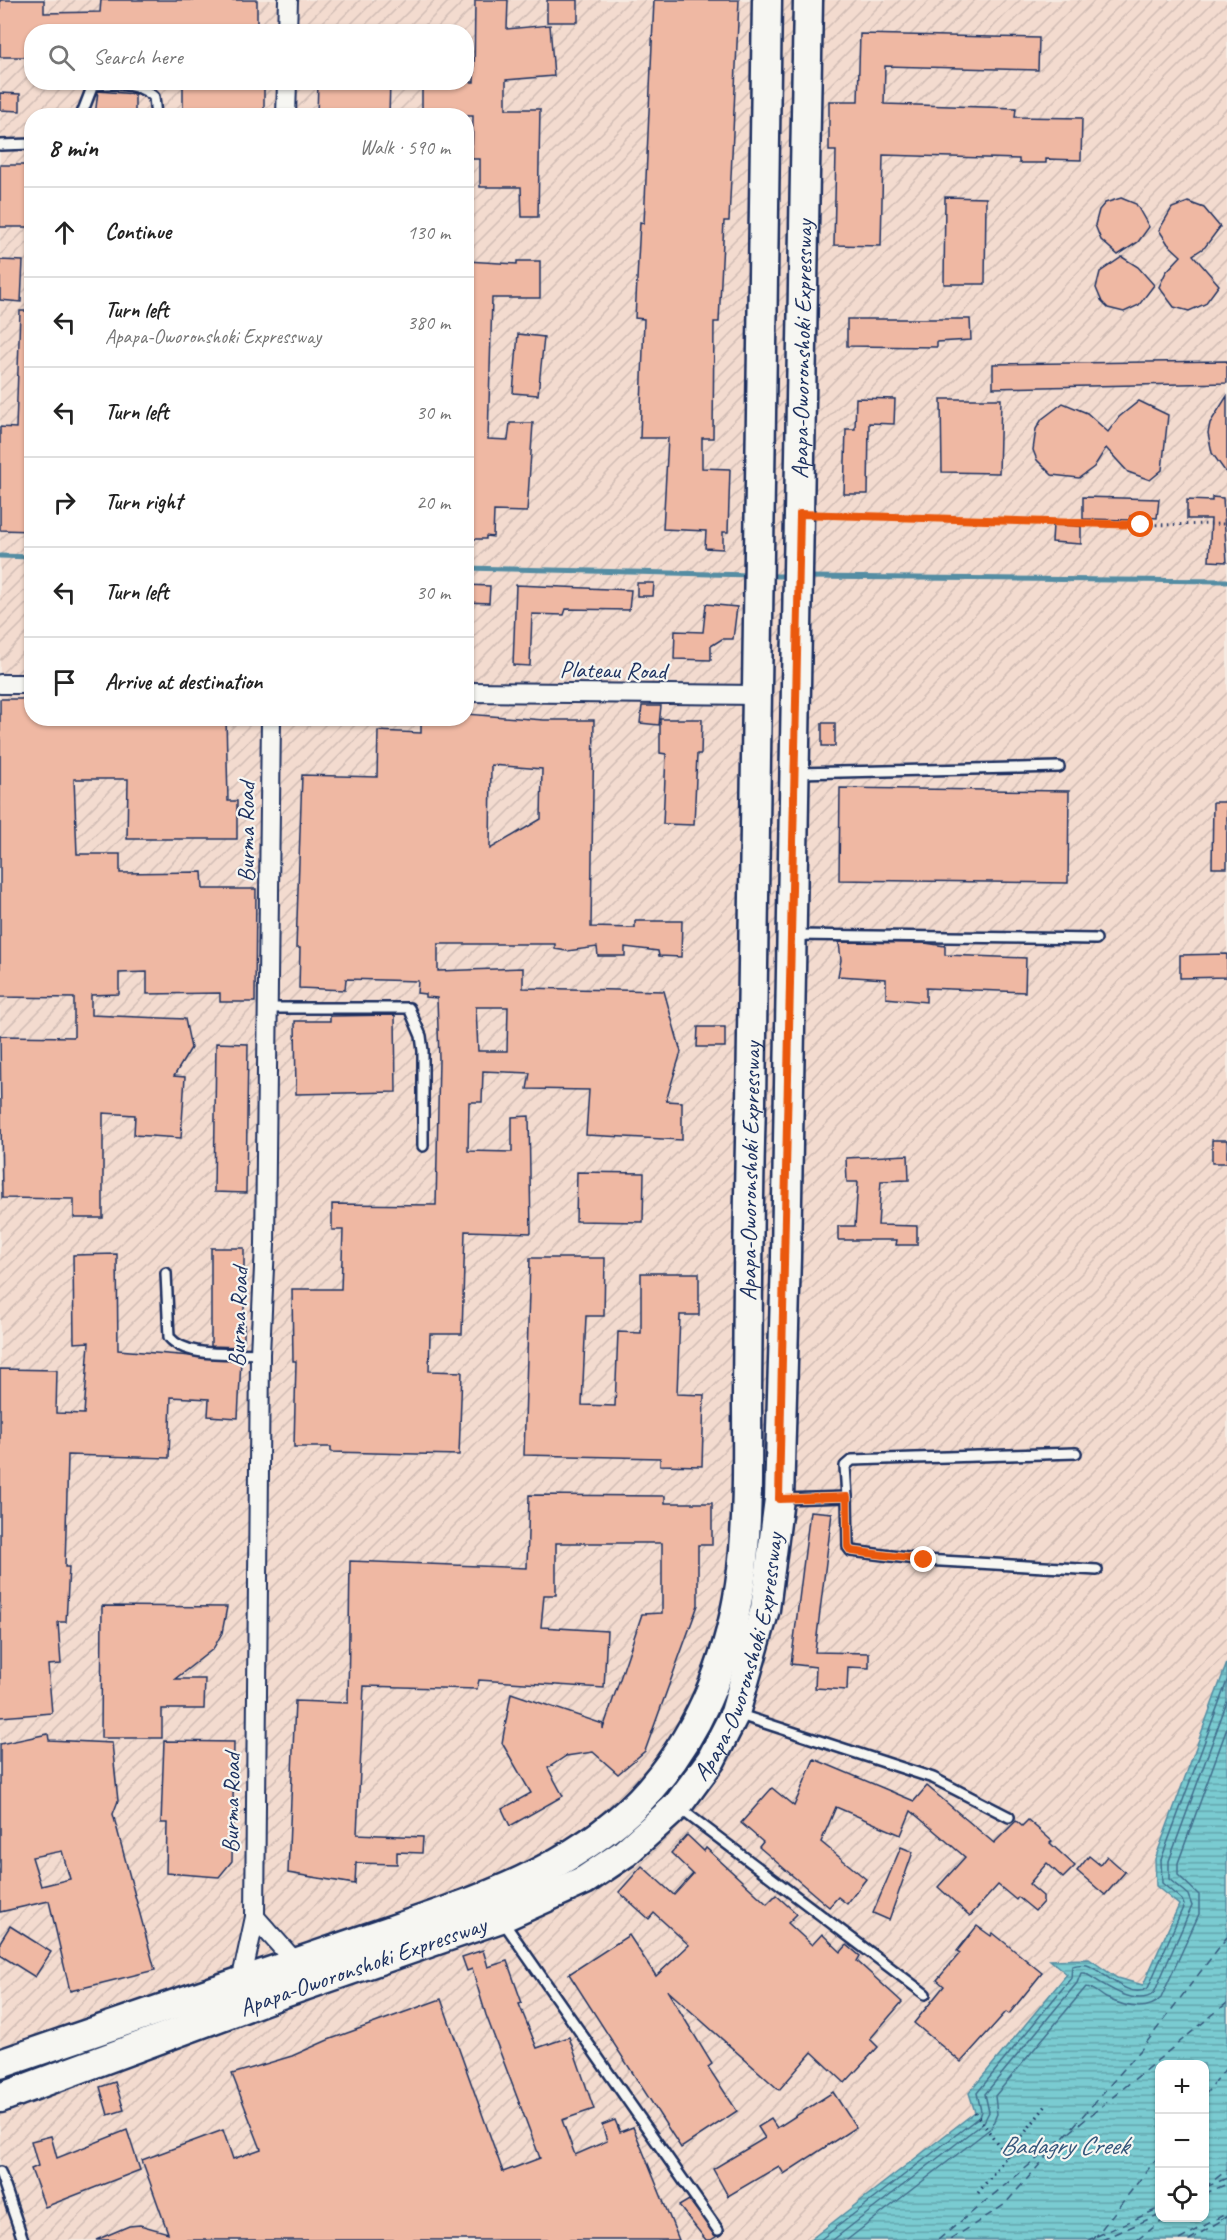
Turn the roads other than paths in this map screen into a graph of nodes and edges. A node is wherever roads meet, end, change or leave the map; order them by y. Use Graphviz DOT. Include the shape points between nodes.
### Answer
graph roads {
  1 [pos="288,0"];
  2 [pos="767,0"];
  3 [pos="808,0"];
  4 [pos="287,24"];
  5 [pos="91,90"];
  6 [pos="147,90"];
  7 [pos="286,90"];
  8 [pos="84,108"];
  9 [pos="155,108"];
  10 [pos="286,108"];
  11 [pos="24,144"];
  12 [pos="0,145"];
  13 [pos="0,684"];
  14 [pos="24,684"];
  15 [pos="474,692"];
  16 [pos="759,695"];
  17 [pos="272,726"];
  18 [pos="1059,767"];
  19 [pos="795,773"];
  20 [pos="792,935"];
  21 [pos="1096,939"];
  22 [pos="268,1008"];
  23 [pos="423,1146"];
  24 [pos="166,1273"];
  25 [pos="260,1354"];
  26 [pos="1076,1453"];
  27 [pos="847,1497"];
  28 [pos="779,1499"];
  29 [pos="1097,1570"];
  30 [pos="735,1713"];
  31 [pos="677,1806"];
  32 [pos="1009,1817"];
  33 [pos="255,1917"];
  34 [pos="501,1918"];
  35 [pos="296,1963"];
  36 [pos="241,1982"];
  37 [pos="925,1995"];
  38 [pos="0,2064"];
  39 [pos="0,2098"];
  40 [pos="0,2172"];
  41 [pos="718,2230"];
  42 [pos="23,2240"];
  1 -- 4 [label="street"];
  2 -- 16 [label="main road, Apapa-Oworonshoki Expressway"];
  3 -- 19 [label="main road, Apapa-Oworonshoki Expressway"];
  5 -- 8 [label="lane"];
  6 -- 9 [label="lane" via="154,97"];
  7 -- 10 [label="street"];
  11 -- 12 [label="lane"];
  13 -- 14 [label="street"];
  15 -- 16 [label="street, Plateau Road"];
  16 -- 35 [label="main road, Apapa-Oworonshoki Expressway" via="746,1501 740,1586 719,1672 696,1724 671,1766 602,1835 541,1872"];
  17 -- 22 [label="street, Burma Road"];
  18 -- 19 [label="lane"];
  19 -- 20 [label="main road, Apapa-Oworonshoki Expressway"];
  20 -- 21 [label="lane"];
  20 -- 28 [label="main road, Apapa-Oworonshoki Expressway"];
  22 -- 23 [label="lane" via="409,1008 423,1052"];
  22 -- 25 [label="street, Burma Road"];
  24 -- 25 [label="lane" via="169,1337 174,1344 192,1350"];
  25 -- 33 [label="street, Burma Road"];
  26 -- 27 [label="lane" via="852,1460 845,1466"];
  27 -- 28 [label="lane"];
  27 -- 29 [label="lane" via="848,1547 855,1552"];
  28 -- 30 [label="main road, Apapa-Oworonshoki Expressway" via="765,1610"];
  30 -- 31 [label="main road, Apapa-Oworonshoki Expressway" via="711,1760"];
  30 -- 32 [label="lane" via="933,1778"];
  31 -- 34 [label="main road, Apapa-Oworonshoki Expressway" via="625,1853 585,1881"];
  31 -- 37 [label="lane"];
  33 -- 35 [label="street"];
  33 -- 36 [label="street, Burma Road"];
  34 -- 39 [label="main road, Apapa-Oworonshoki Expressway"];
  34 -- 41 [label="lane"];
  35 -- 36 [label="main road, Apapa-Oworonshoki Expressway"];
  36 -- 38 [label="main road, Apapa-Oworonshoki Expressway"];
  40 -- 42 [label="lane"];
}
